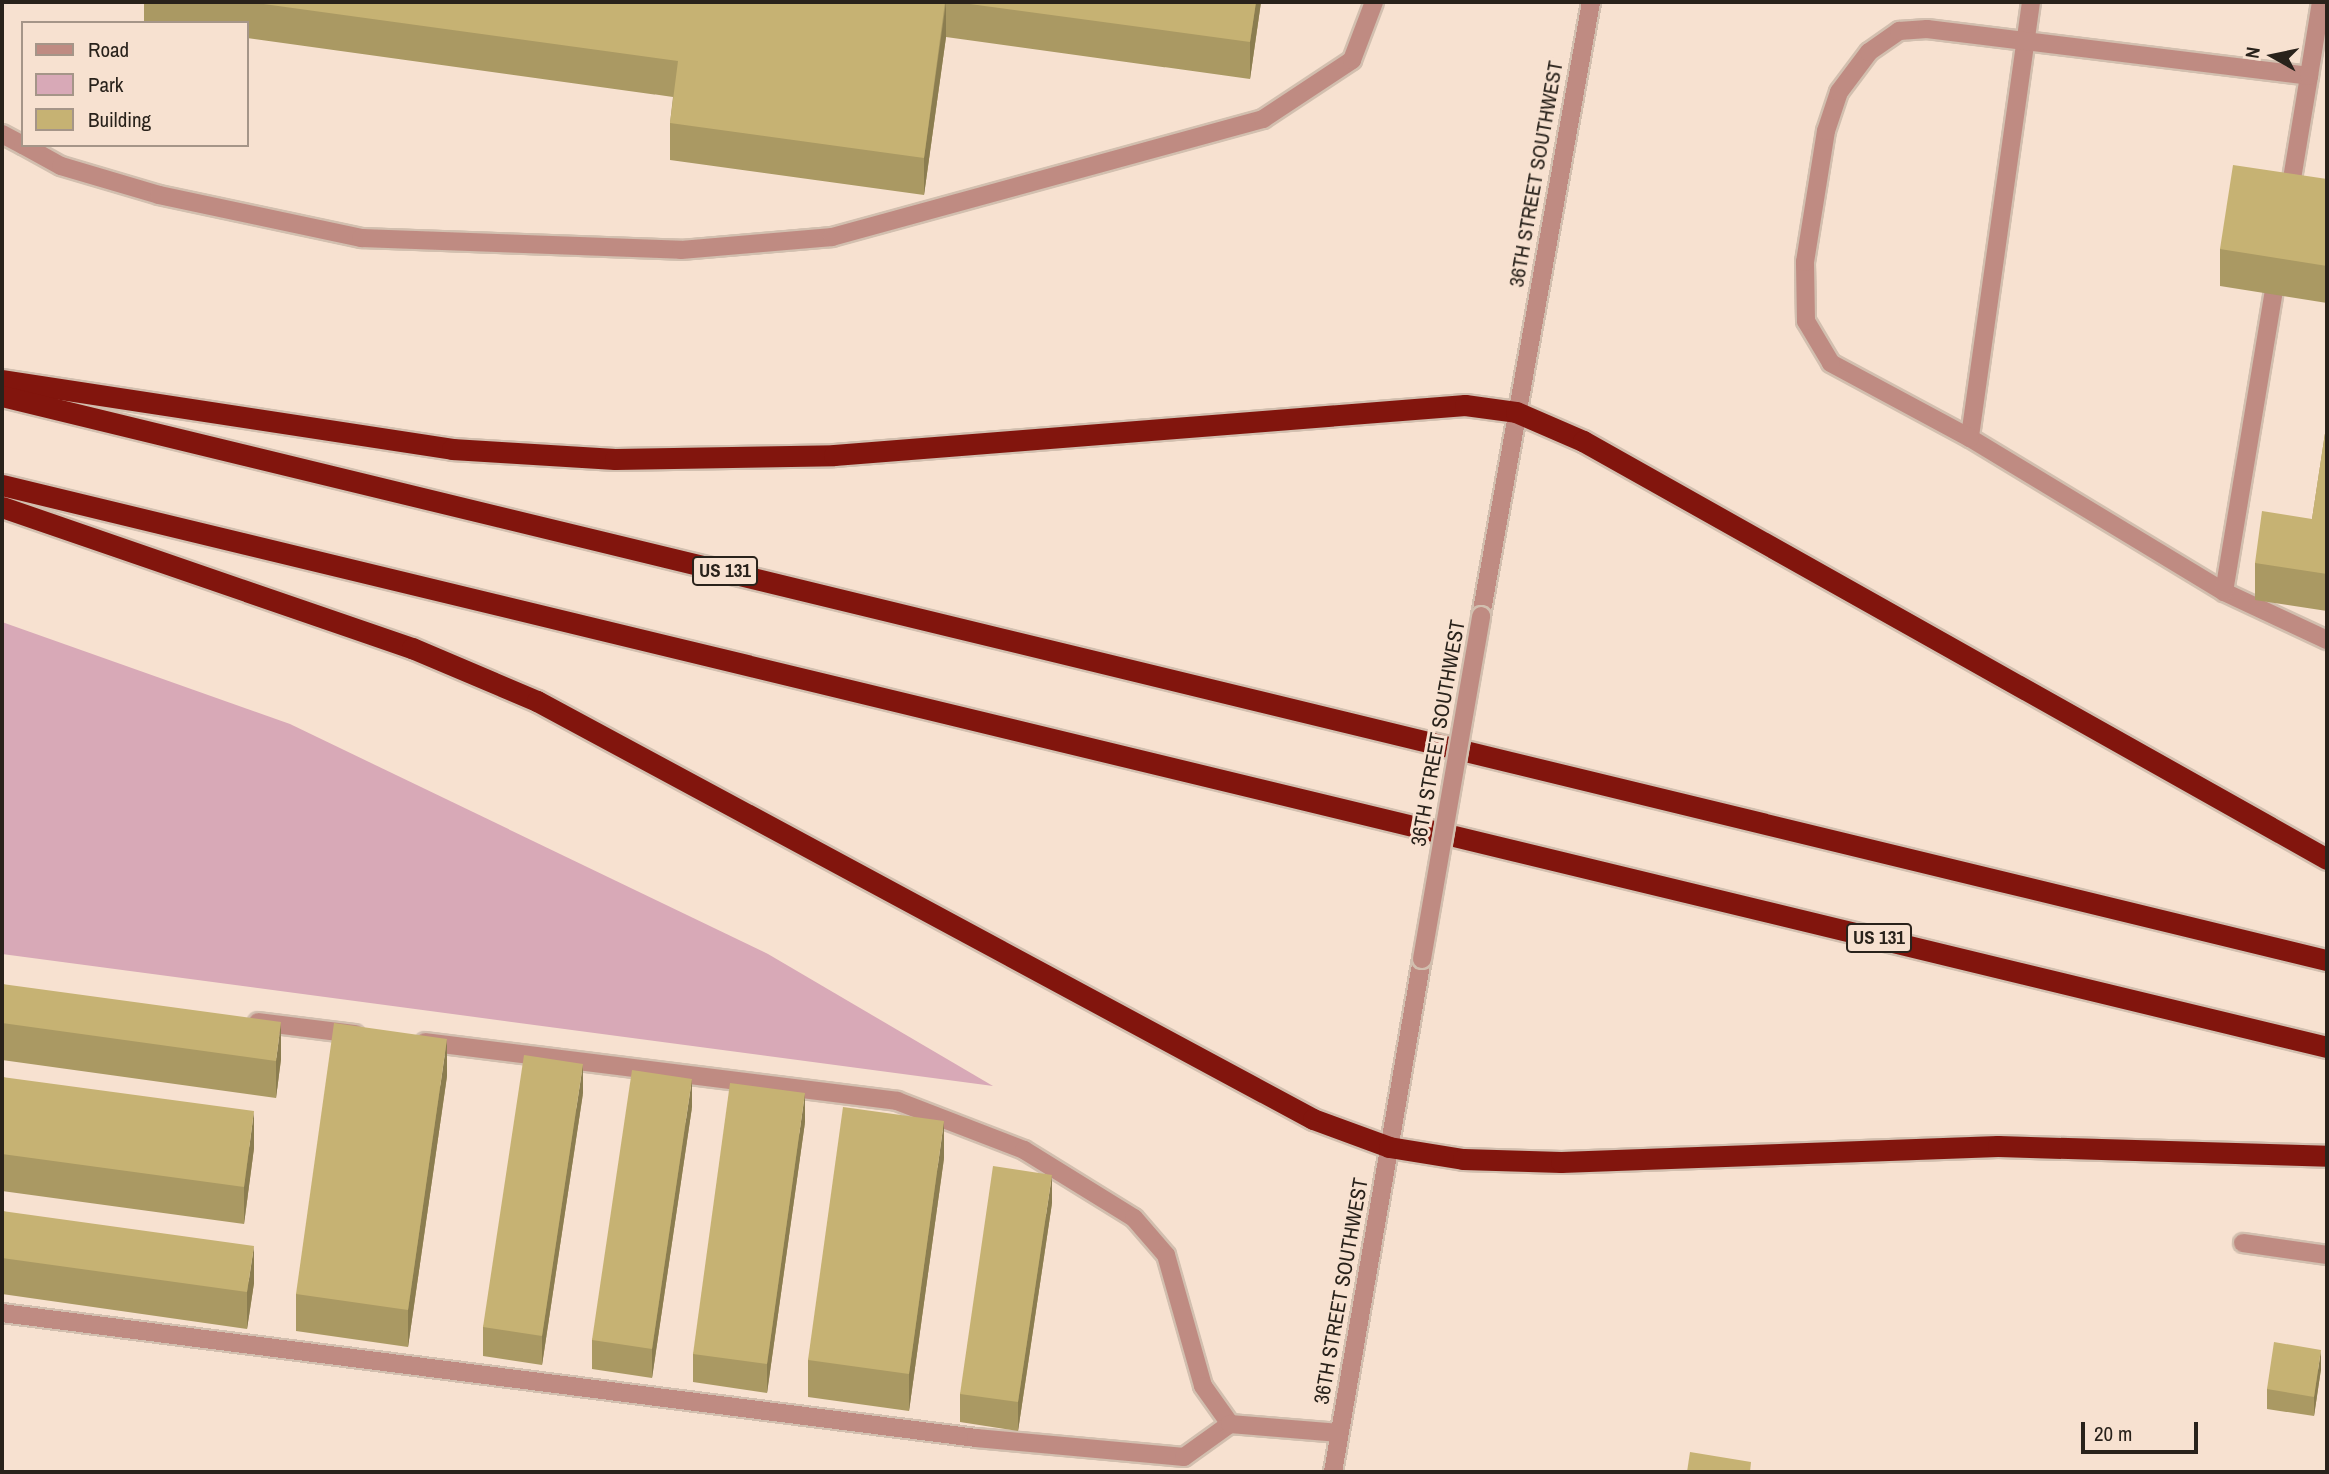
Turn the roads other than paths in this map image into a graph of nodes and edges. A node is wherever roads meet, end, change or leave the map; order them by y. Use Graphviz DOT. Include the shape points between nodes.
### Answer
graph roads {
  1 [pos="1374,2"];
  2 [pos="1591,2"];
  3 [pos="2031,2"];
  4 [pos="2321,2"];
  5 [pos="2027,41"];
  6 [pos="2309,76"];
  7 [pos="2,134"];
  8 [pos="21,144"];
  9 [pos="27,147"];
  10 [pos="2287,210"];
  11 [pos="2273,295"];
  12 [pos="2,380"];
  13 [pos="2,396"];
  14 [pos="1516,412"];
  15 [pos="1970,438"];
  16 [pos="2,485"];
  17 [pos="2,508"];
  18 [pos="2224,592"];
  19 [pos="2327,640"];
  20 [pos="2327,859"];
  21 [pos="2327,960"];
  22 [pos="236,1019"];
  23 [pos="373,1036"];
  24 [pos="401,1039"];
  25 [pos="2327,1047"];
  26 [pos="1389,1147"];
  27 [pos="2327,1156"];
  28 [pos="2243,1242"];
  29 [pos="2327,1255"];
  30 [pos="2,1314"];
  31 [pos="1230,1424"];
  32 [pos="1340,1433"];
  33 [pos="1333,1472"];
  1 -- 9 [label="street" via="1352,60 1263,119 832,237 681,250 361,238 159,195 61,166"];
  2 -- 14 [label="street, 36TH STREET SOUTHWEST"];
  3 -- 5 [label="street"];
  4 -- 6 [label="street"];
  5 -- 6 [label="street"];
  5 -- 15 [label="street"];
  5 -- 15 [label="street" via="1899,31 1869,52 1839,92 1826,131 1805,262 1806,321 1831,363"];
  6 -- 10 [label="street"];
  7 -- 8 [label="street"];
  11 -- 18 [label="street"];
  12 -- 14 [label="highway" via="452,449 615,460 834,455 1465,405"];
  13 -- 21 [label="highway, US 131"];
  14 -- 20 [label="highway" via="1583,441"];
  14 -- 26 [label="street, 36TH STREET SOUTHWEST, bridge"];
  15 -- 18 [label="street"];
  16 -- 25 [label="highway, US 131"];
  17 -- 26 [label="highway" via="412,648 537,701 1313,1119"];
  18 -- 19 [label="street"];
  22 -- 23 [label="street"];
  24 -- 31 [label="street" via="897,1101 1024,1150 1134,1218 1166,1255 1203,1386"];
  26 -- 27 [label="highway" via="1463,1159 1561,1162 1998,1146"];
  26 -- 32 [label="street, 36TH STREET SOUTHWEST"];
  28 -- 29 [label="street"];
  30 -- 31 [label="street" via="1101,1450 1184,1457"];
  31 -- 32 [label="street"];
  32 -- 33 [label="street, 36TH STREET SOUTHWEST"];
}
